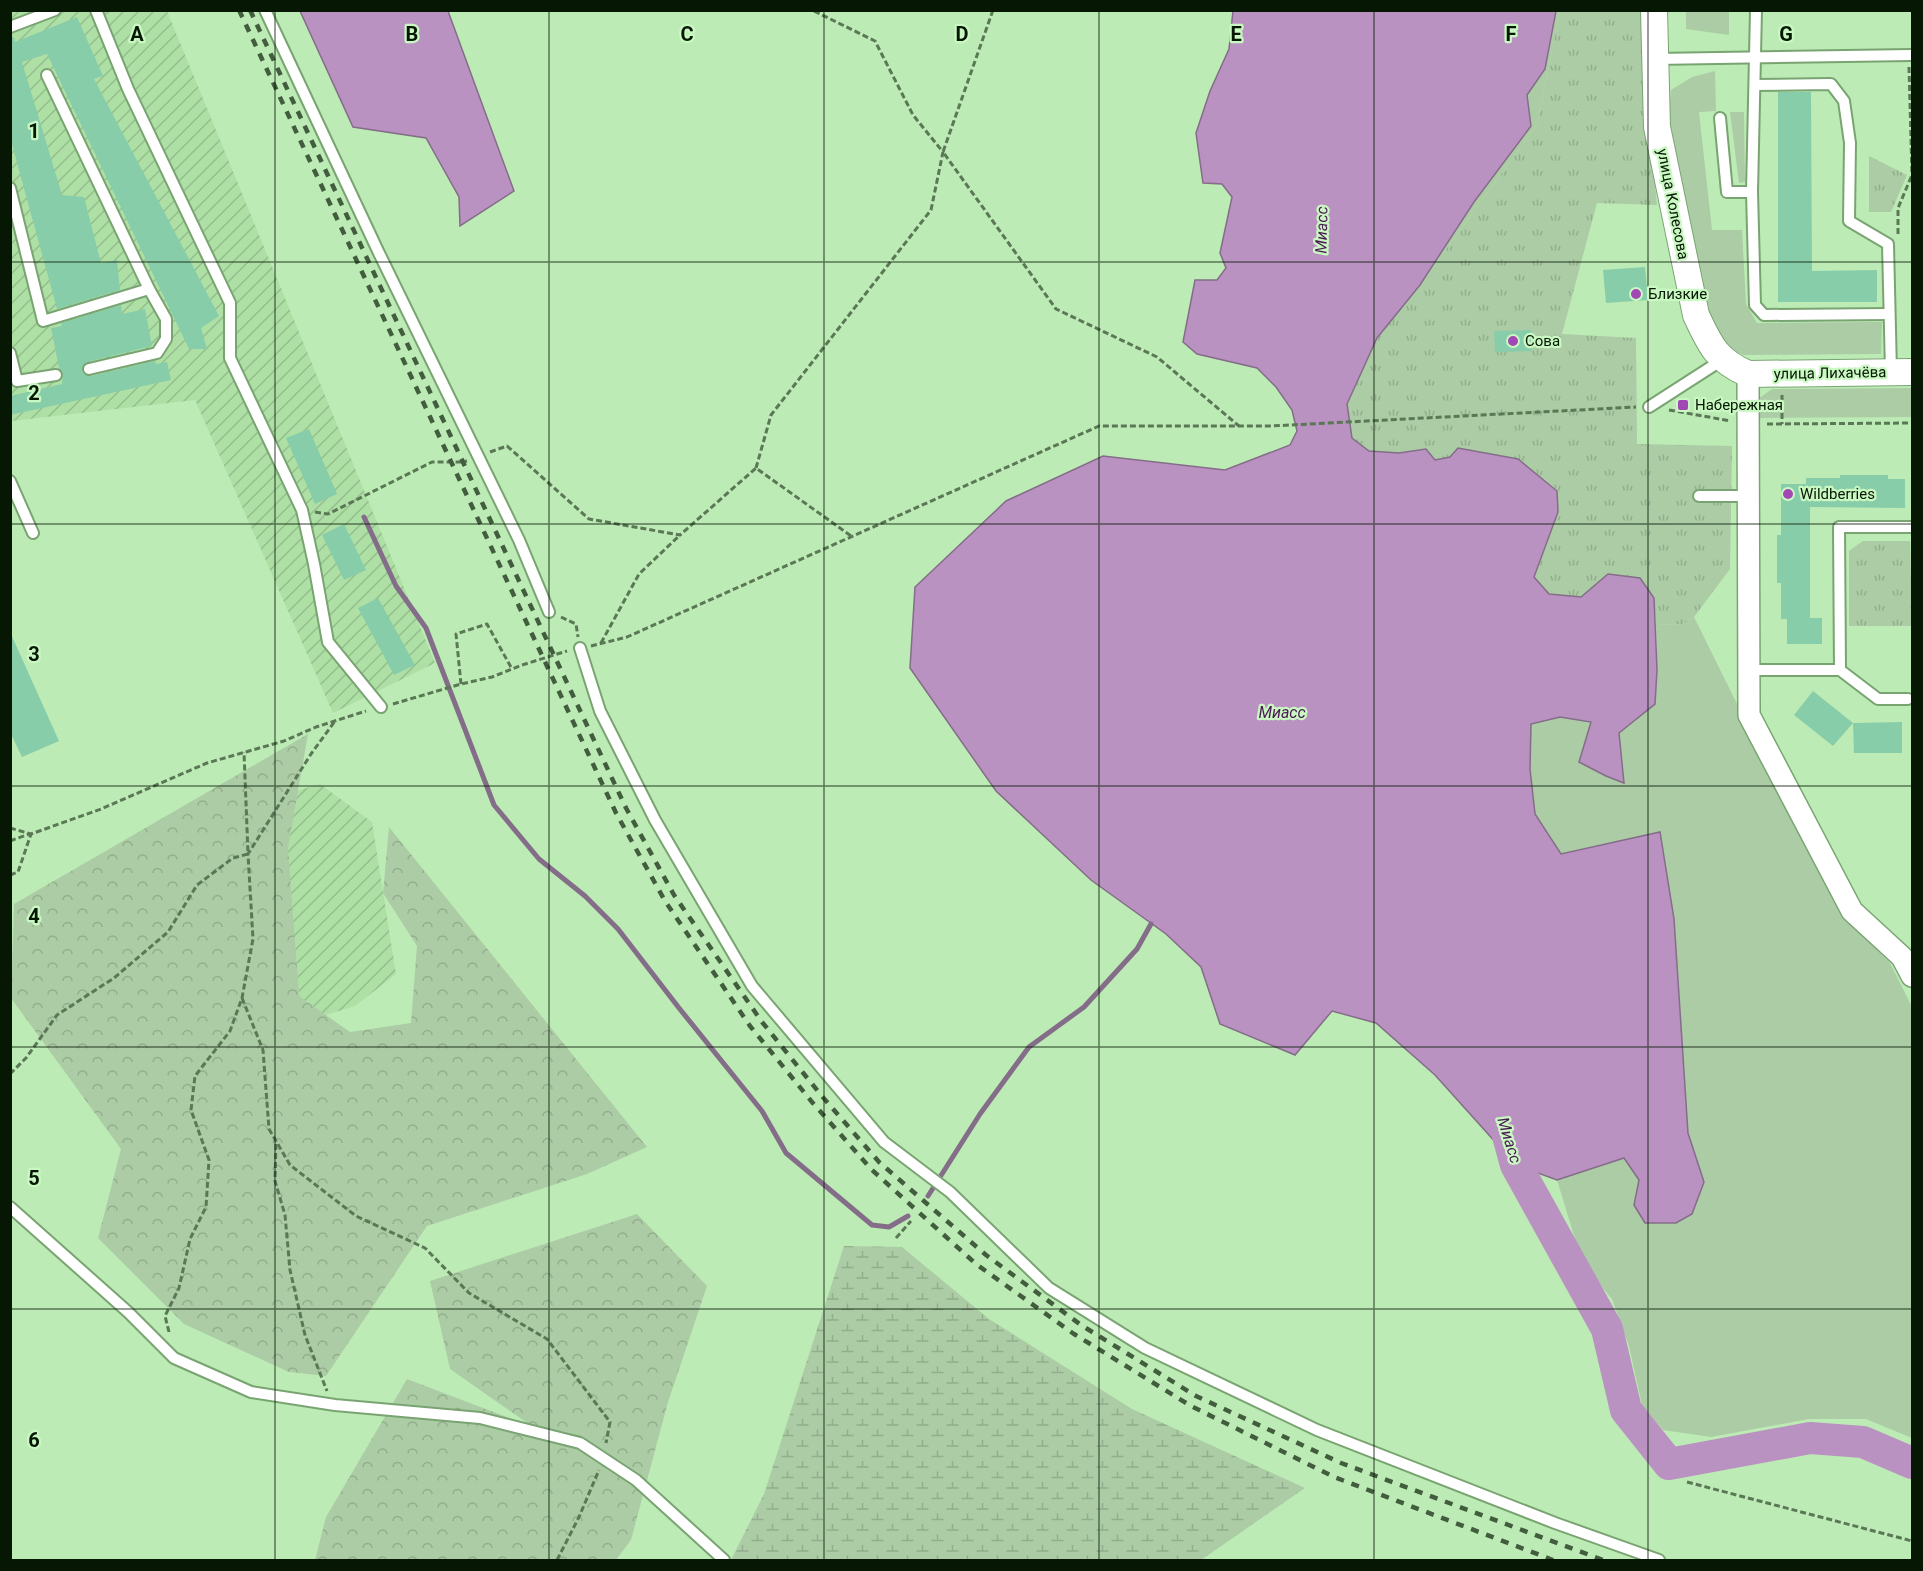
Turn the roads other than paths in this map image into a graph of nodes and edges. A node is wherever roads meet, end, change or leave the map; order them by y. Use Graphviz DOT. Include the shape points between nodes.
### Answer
graph roads {
  1 [pos="56,10"];
  2 [pos="96,10"];
  3 [pos="265,10"];
  4 [pos="1653,10"];
  5 [pos="1756,10"];
  6 [pos="10,27"];
  7 [pos="1911,55"];
  8 [pos="1756,58"];
  9 [pos="1654,59"];
  10 [pos="47,75"];
  11 [pos="1755,85"];
  12 [pos="1720,118"];
  13 [pos="10,188"];
  14 [pos="1752,192"];
  15 [pos="149,289"];
  16 [pos="1889,314"];
  17 [pos="10,353"];
  18 [pos="1722,360"];
  19 [pos="89,369"];
  20 [pos="1902,373"];
  21 [pos="1748,374"];
  22 [pos="56,375"];
  23 [pos="1649,407"];
  24 [pos="10,481"];
  25 [pos="1699,496"];
  26 [pos="1748,496"];
  27 [pos="1912,527"];
  28 [pos="33,533"];
  29 [pos="549,612"];
  30 [pos="580,648"];
  31 [pos="1749,670"];
  32 [pos="1840,670"];
  33 [pos="1908,699"];
  34 [pos="381,707"];
  35 [pos="1907,959"];
  36 [pos="1912,976"];
  37 [pos="10,1207"];
  38 [pos="724,1560"];
  39 [pos="1659,1560"];
  1 -- 6 [label="lane"];
  2 -- 34 [label="lane" via="128,89 230,303 230,358 302,510 328,642"];
  3 -- 29 [label="lane" via="519,540"];
  4 -- 9 [label="street, улица Колесова"];
  5 -- 8 [label="lane"];
  7 -- 8 [label="lane"];
  8 -- 9 [label="lane"];
  8 -- 11 [label="lane"];
  9 -- 18 [label="street, улица Колесова" via="1657,128 1696,315"];
  10 -- 15 [label="lane"];
  11 -- 14 [label="lane"];
  11 -- 16 [label="lane" via="1831,84 1844,101 1850,143 1849,221 1888,244"];
  12 -- 14 [label="lane" via="1727,192"];
  13 -- 15 [label="lane" via="43,321"];
  14 -- 16 [label="lane" via="1755,304 1764,315"];
  15 -- 19 [label="lane" via="166,319 166,339 157,354"];
  16 -- 20 [label="lane"];
  17 -- 22 [label="lane" via="16,381"];
  18 -- 21 [label="street, улица Колесова"];
  18 -- 23 [label="lane"];
  20 -- 21 [label="street, улица Лихачёва"];
  21 -- 26 [label="street"];
  24 -- 28 [label="lane"];
  25 -- 26 [label="lane"];
  26 -- 31 [label="street"];
  27 -- 32 [label="lane" via="1839,527"];
  30 -- 39 [label="lane" via="604,721 655,820 752,986 884,1142 950,1192 1049,1288 1145,1348 1317,1430"];
  31 -- 32 [label="lane"];
  31 -- 35 [label="street" via="1749,715 1852,911"];
  32 -- 33 [label="lane" via="1878,699"];
  35 -- 36 [label="street"];
  37 -- 38 [label="lane" via="174,1358 250,1392 335,1405 480,1418 580,1443 636,1480"];
}
